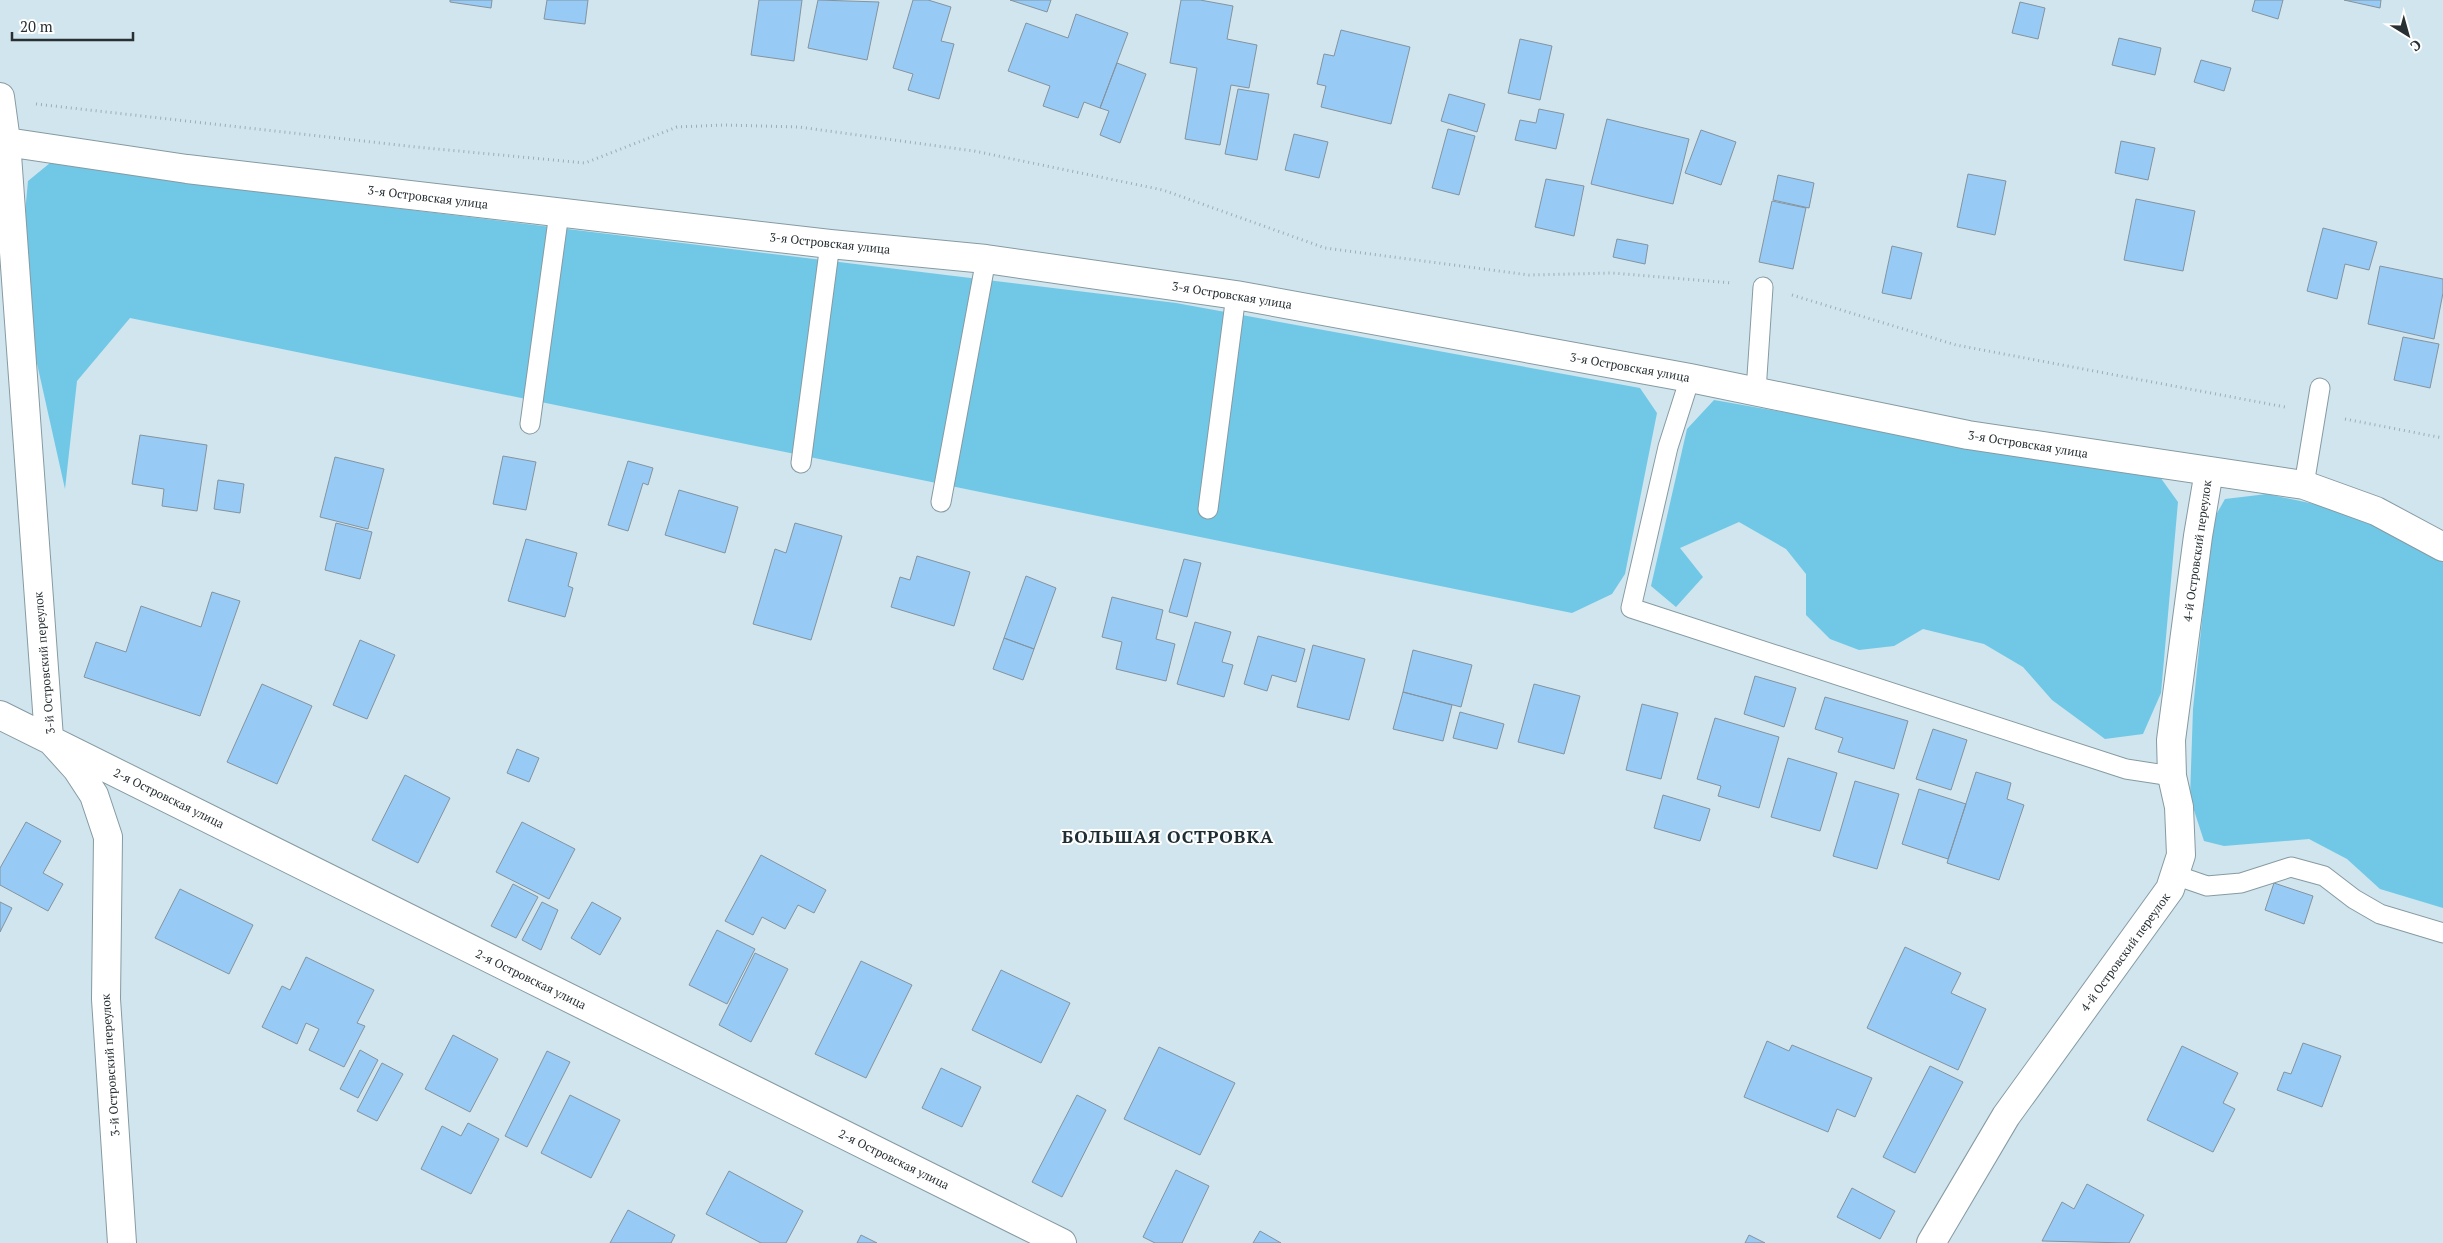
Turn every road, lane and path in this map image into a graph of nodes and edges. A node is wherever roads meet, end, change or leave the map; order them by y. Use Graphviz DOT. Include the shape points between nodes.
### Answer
graph roads {
  1 [pos="0,98"];
  2 [pos="3,141"];
  3 [pos="559,213"];
  4 [pos="830,244"];
  5 [pos="986,259"];
  6 [pos="1763,287"];
  7 [pos="1236,295"];
  8 [pos="1690,378"];
  9 [pos="2320,388"];
  10 [pos="1756,391"];
  11 [pos="2317,413"];
  12 [pos="530,424"];
  13 [pos="2443,438"];
  14 [pos="801,463"];
  15 [pos="2209,472"];
  16 [pos="2304,485"];
  17 [pos="941,502"];
  18 [pos="1208,509"];
  19 [pos="2443,547"];
  20 [pos="0,715"];
  21 [pos="49,738"];
  22 [pos="2172,776"];
  23 [pos="2174,875"];
  24 [pos="2443,933"];
  25 [pos="122,1243"];
  26 [pos="1062,1243"];
  27 [pos="1931,1243"];
  1 -- 2 [label="street, 3-й Островский переулок"];
  1 -- 6 [label="path" via="416,147 585,163 677,128 724,125 799,127 974,151 1163,190 1325,248 1529,275 1612,273 1674,276"];
  2 -- 3 [label="street, 3-я Островская улица" via="187,169"];
  2 -- 21 [label="street, 3-й Островский переулок"];
  3 -- 4 [label="street, 3-я Островская улица"];
  3 -- 12 [label="lane"];
  4 -- 5 [label="street, 3-я Островская улица"];
  4 -- 14 [label="lane"];
  5 -- 7 [label="street, 3-я Островская улица"];
  5 -- 17 [label="lane"];
  6 -- 10 [label="lane"];
  6 -- 11 [label="path" via="1956,344"];
  7 -- 8 [label="street, 3-я Островская улица"];
  7 -- 18 [label="lane"];
  8 -- 10 [label="street, 3-я Островская улица"];
  8 -- 22 [label="lane" via="1668,447 1632,608 2116,766"];
  9 -- 11 [label="lane"];
  10 -- 15 [label="street, 3-я Островская улица" via="1968,435"];
  11 -- 13 [label="path"];
  11 -- 16 [label="lane"];
  15 -- 16 [label="street, 3-я Островская улица"];
  15 -- 22 [label="street, 4-й Островский переулок" via="2171,740"];
  16 -- 19 [label="street, 3-я Островская улица" via="2376,511"];
  20 -- 21 [label="street, 2-я Островская улица"];
  21 -- 25 [label="street, 3-й Островский переулок" via="77,769 94,795 108,837 106,999"];
  21 -- 26 [label="street, 2-я Островская улица"];
  22 -- 23 [label="street, 4-й Островский переулок" via="2179,807 2181,855"];
  23 -- 24 [label="lane" via="2207,886 2241,883 2291,867 2324,876 2380,914"];
  23 -- 27 [label="street, 4-й Островский переулок" via="2170,890 2006,1116"];
}
